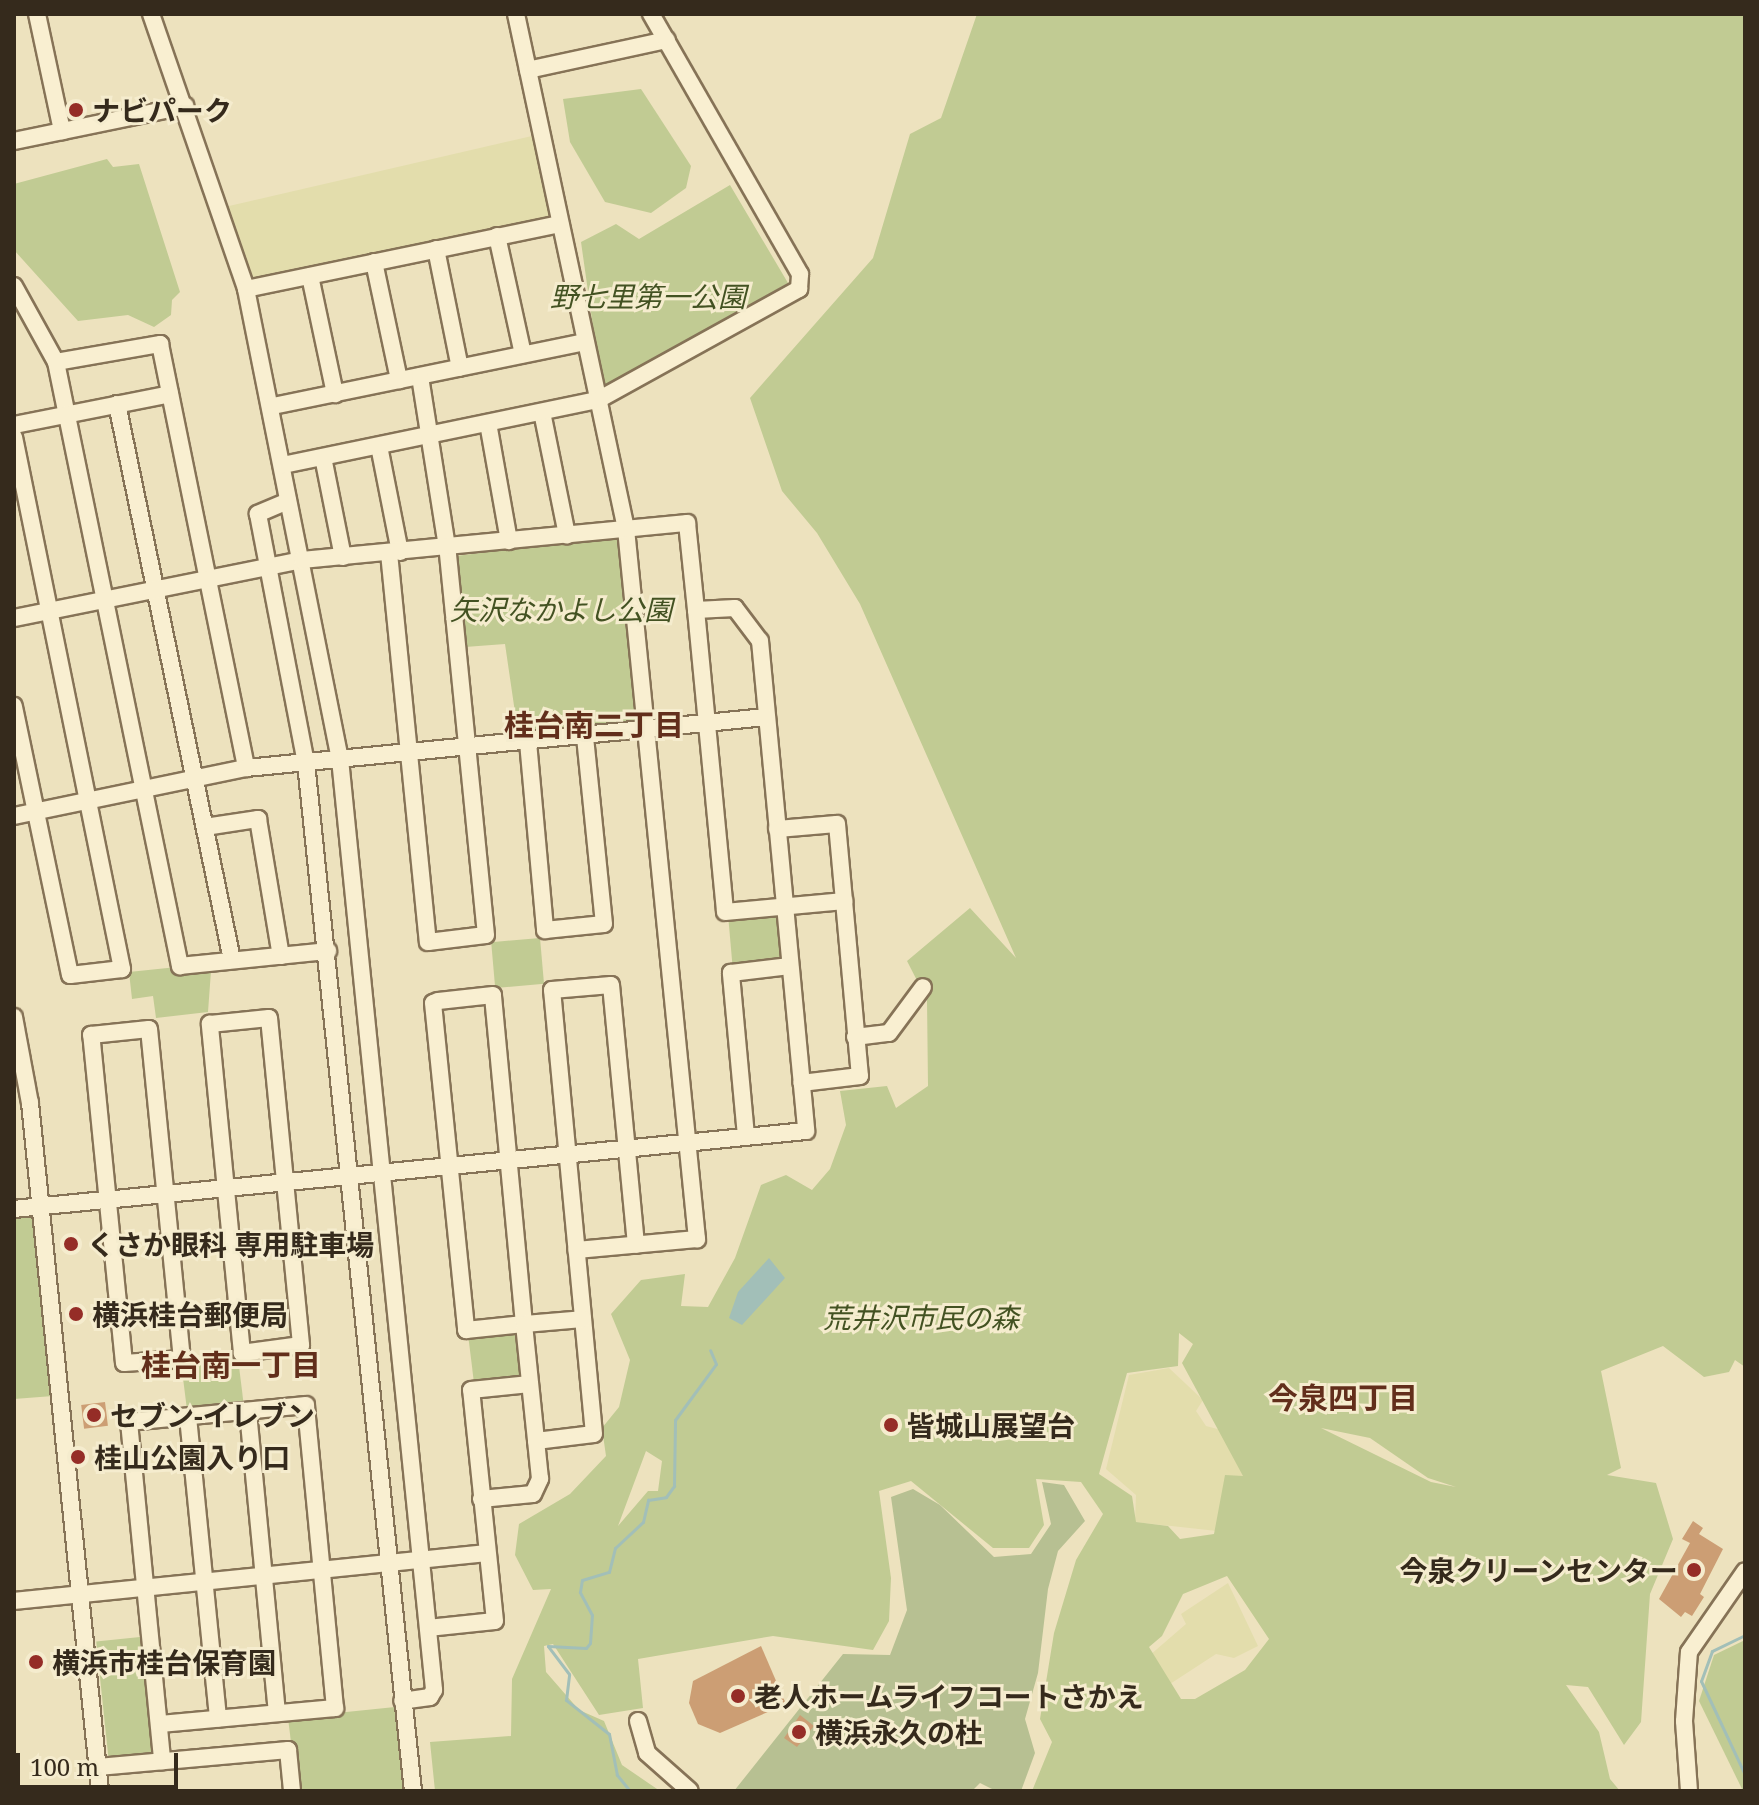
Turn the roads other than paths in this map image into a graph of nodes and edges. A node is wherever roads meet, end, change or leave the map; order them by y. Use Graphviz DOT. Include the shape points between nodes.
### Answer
graph roads {
  1 [pos="37,14"];
  2 [pos="169,14"];
  3 [pos="516,14"];
  4 [pos="651,14"];
  5 [pos="151,16"];
  6 [pos="667,40"];
  7 [pos="528,70"];
  8 [pos="185,106"];
  9 [pos="62,131"];
  10 [pos="14,141"];
  11 [pos="560,224"];
  12 [pos="497,236"];
  13 [pos="436,249"];
  14 [pos="374,262"];
  15 [pos="310,276"];
  16 [pos="14,286"];
  17 [pos="246,289"];
  18 [pos="586,342"];
  19 [pos="523,354"];
  20 [pos="56,362"];
  21 [pos="460,368"];
  22 [pos="420,376"];
  23 [pos="399,380"];
  24 [pos="170,394"];
  25 [pos="335,394"];
  26 [pos="598,400"];
  27 [pos="117,404"];
  28 [pos="273,406"];
  29 [pos="542,412"];
  30 [pos="66,413"];
  31 [pos="488,423"];
  32 [pos="14,425"];
  33 [pos="433,434"];
  34 [pos="14,437"];
  35 [pos="379,446"];
  36 [pos="323,457"];
  37 [pos="283,465"];
  38 [pos="288,501"];
  39 [pos="626,529"];
  40 [pos="567,535"];
  41 [pos="509,541"];
  42 [pos="447,547"];
  43 [pos="394,552"];
  44 [pos="343,557"];
  45 [pos="302,560"];
  46 [pos="271,567"];
  47 [pos="208,578"];
  48 [pos="155,589"];
  49 [pos="105,600"];
  50 [pos="696,610"];
  51 [pos="49,611"];
  52 [pos="14,618"];
  53 [pos="14,706"];
  54 [pos="766,717"];
  55 [pos="706,723"];
  56 [pos="646,730"];
  57 [pos="585,736"];
  58 [pos="528,742"];
  59 [pos="468,746"];
  60 [pos="410,753"];
  61 [pos="340,759"];
  62 [pos="306,763"];
  63 [pos="246,768"];
  64 [pos="194,779"];
  65 [pos="143,789"];
  66 [pos="88,801"];
  67 [pos="35,812"];
  68 [pos="14,816"];
  69 [pos="205,827"];
  70 [pos="777,829"];
  71 [pos="844,901"];
  72 [pos="784,908"];
  73 [pos="328,951"];
  74 [pos="281,956"];
  75 [pos="232,960"];
  76 [pos="790,966"];
  77 [pos="923,987"];
  78 [pos="14,1017"];
  79 [pos="855,1037"];
  80 [pos="801,1083"];
  81 [pos="746,1136"];
  82 [pos="687,1142"];
  83 [pos="626,1149"];
  84 [pos="567,1155"];
  85 [pos="508,1160"];
  86 [pos="449,1166"];
  87 [pos="383,1173"];
  88 [pos="350,1176"];
  89 [pos="285,1182"];
  90 [pos="226,1188"];
  91 [pos="167,1194"];
  92 [pos="108,1199"];
  93 [pos="42,1206"];
  94 [pos="14,1209"];
  95 [pos="636,1245"];
  96 [pos="577,1250"];
  97 [pos="583,1319"];
  98 [pos="524,1324"];
  99 [pos="530,1384"];
  100 [pos="248,1412"];
  101 [pos="188,1417"];
  102 [pos="536,1441"];
  103 [pos="481,1499"];
  104 [pos="487,1553"];
  105 [pos="422,1560"];
  106 [pos="387,1564"];
  107 [pos="323,1570"];
  108 [pos="1745,1571"];
  109 [pos="264,1577"];
  110 [pos="204,1583"];
  111 [pos="144,1588"];
  112 [pos="81,1594"];
  113 [pos="14,1601"];
  114 [pos="428,1628"];
  115 [pos="402,1701"];
  116 [pos="277,1713"];
  117 [pos="218,1719"];
  118 [pos="638,1721"];
  119 [pos="160,1724"];
  120 [pos="162,1761"];
  121 [pos="98,1767"];
  122 [pos="100,1791"];
  123 [pos="292,1791"];
  124 [pos="413,1791"];
  125 [pos="690,1791"];
  126 [pos="1689,1791"];
  1 -- 9 [label="street"];
  2 -- 5 [label="street"];
  3 -- 7 [label="street"];
  4 -- 6 [label="street"];
  5 -- 8 [label="street"];
  6 -- 7 [label="street"];
  6 -- 26 [label="street" via="735,169 800,274 799,289"];
  7 -- 11 [label="street"];
  8 -- 9 [label="street"];
  8 -- 17 [label="street"];
  9 -- 10 [label="street"];
  11 -- 12 [label="street"];
  11 -- 18 [label="street"];
  12 -- 13 [label="street"];
  12 -- 19 [label="street"];
  13 -- 14 [label="street"];
  13 -- 21 [label="street"];
  14 -- 15 [label="street"];
  14 -- 23 [label="street"];
  15 -- 17 [label="street"];
  15 -- 25 [label="street"];
  16 -- 20 [label="street"];
  17 -- 28 [label="street"];
  18 -- 19 [label="street"];
  18 -- 26 [label="street"];
  19 -- 21 [label="street"];
  20 -- 24 [label="street" via="160,344"];
  20 -- 30 [label="street"];
  21 -- 22 [label="street"];
  22 -- 23 [label="street"];
  22 -- 33 [label="street"];
  23 -- 25 [label="street"];
  24 -- 27 [label="street"];
  24 -- 47 [label="street"];
  25 -- 28 [label="street"];
  26 -- 29 [label="street"];
  26 -- 39 [label="street"];
  27 -- 30 [label="street"];
  27 -- 48 [label="street"];
  28 -- 37 [label="street"];
  29 -- 31 [label="street"];
  29 -- 40 [label="street"];
  30 -- 32 [label="street"];
  30 -- 49 [label="street"];
  31 -- 33 [label="street"];
  31 -- 41 [label="street"];
  33 -- 35 [label="street"];
  33 -- 42 [label="street"];
  34 -- 51 [label="street"];
  35 -- 36 [label="street"];
  35 -- 43 [label="street"];
  36 -- 37 [label="street"];
  36 -- 44 [label="street"];
  37 -- 38 [label="street"];
  38 -- 45 [label="street"];
  38 -- 46 [label="street" via="258,514"];
  39 -- 40 [label="street"];
  39 -- 50 [label="street" via="687,523"];
  39 -- 56 [label="street"];
  40 -- 41 [label="street"];
  41 -- 42 [label="street"];
  42 -- 43 [label="street"];
  42 -- 59 [label="street"];
  43 -- 44 [label="street"];
  43 -- 60 [label="street"];
  44 -- 45 [label="street"];
  45 -- 46 [label="street"];
  45 -- 61 [label="street"];
  46 -- 47 [label="street"];
  46 -- 62 [label="street"];
  47 -- 48 [label="street"];
  47 -- 63 [label="street"];
  48 -- 49 [label="street"];
  48 -- 64 [label="street"];
  49 -- 51 [label="street"];
  49 -- 65 [label="street"];
  50 -- 54 [label="street" via="735,608 760,641"];
  50 -- 55 [label="street"];
  51 -- 52 [label="street"];
  51 -- 66 [label="street"];
  53 -- 67 [label="street"];
  54 -- 55 [label="street"];
  54 -- 70 [label="street"];
  55 -- 56 [label="street"];
  55 -- 72 [label="street" via="725,912"];
  56 -- 57 [label="street"];
  56 -- 82 [label="street"];
  57 -- 58 [label="street"];
  57 -- 58 [label="street" via="604,924 545,930"];
  58 -- 59 [label="street"];
  59 -- 60 [label="street"];
  59 -- 60 [label="street" via="486,935 472,937 428,942"];
  60 -- 61 [label="street"];
  61 -- 62 [label="street"];
  61 -- 87 [label="street"];
  62 -- 63 [label="street"];
  62 -- 73 [label="street"];
  63 -- 64 [label="street"];
  64 -- 65 [label="street"];
  64 -- 69 [label="street"];
  65 -- 66 [label="street"];
  65 -- 75 [label="street" via="180,966"];
  66 -- 67 [label="street"];
  66 -- 67 [label="street" via="122,969 70,975"];
  67 -- 68 [label="street"];
  69 -- 74 [label="street" via="258,819"];
  69 -- 75 [label="street"];
  70 -- 71 [label="street" via="837,824"];
  70 -- 72 [label="street"];
  71 -- 72 [label="street"];
  71 -- 79 [label="street"];
  72 -- 76 [label="street"];
  73 -- 74 [label="street"];
  73 -- 88 [label="street"];
  74 -- 75 [label="street"];
  76 -- 80 [label="street"];
  76 -- 81 [label="street" via="731,973"];
  77 -- 79 [label="street" via="889,1033"];
  78 -- 93 [label="street"];
  79 -- 80 [label="street" via="860,1076"];
  80 -- 81 [label="street" via="806,1131"];
  81 -- 82 [label="street"];
  82 -- 83 [label="street"];
  82 -- 95 [label="street" via="697,1239"];
  83 -- 84 [label="street"];
  83 -- 84 [label="street" via="611,985 552,990"];
  83 -- 95 [label="street"];
  84 -- 85 [label="street"];
  84 -- 96 [label="street"];
  85 -- 86 [label="street"];
  85 -- 86 [label="street" via="493,995 452,999 433,1003"];
  85 -- 98 [label="street"];
  86 -- 87 [label="street"];
  86 -- 98 [label="street" via="466,1330"];
  87 -- 88 [label="street"];
  87 -- 105 [label="street"];
  88 -- 89 [label="street"];
  88 -- 106 [label="street"];
  89 -- 90 [label="street"];
  89 -- 90 [label="street" via="269,1018 210,1024"];
  89 -- 90 [label="street" via="301,1345 242,1353"];
  90 -- 91 [label="street"];
  91 -- 92 [label="street"];
  91 -- 92 [label="street" via="182,1359 124,1363"];
  91 -- 92 [label="street" via="149,1029 134,1030 91,1035"];
  92 -- 93 [label="street"];
  93 -- 94 [label="street"];
  93 -- 112 [label="street"];
  95 -- 96 [label="street"];
  96 -- 97 [label="street"];
  97 -- 98 [label="street"];
  97 -- 102 [label="street" via="594,1434"];
  98 -- 99 [label="street"];
  99 -- 102 [label="street"];
  99 -- 103 [label="street" via="471,1390"];
  100 -- 101 [label="street"];
  100 -- 107 [label="street" via="306,1405"];
  100 -- 109 [label="street"];
  101 -- 110 [label="street"];
  101 -- 111 [label="street" via="129,1422"];
  102 -- 103 [label="street" via="540,1479 533,1494"];
  103 -- 104 [label="street"];
  104 -- 105 [label="street"];
  104 -- 114 [label="street" via="495,1621"];
  105 -- 106 [label="street"];
  105 -- 114 [label="street"];
  106 -- 107 [label="street"];
  106 -- 115 [label="street"];
  107 -- 109 [label="street"];
  107 -- 116 [label="street" via="335,1708"];
  108 -- 126 [label="street" via="1689,1652"];
  109 -- 110 [label="street"];
  109 -- 116 [label="street"];
  110 -- 111 [label="street"];
  110 -- 117 [label="street"];
  111 -- 112 [label="street"];
  111 -- 119 [label="street"];
  112 -- 113 [label="street"];
  112 -- 121 [label="street"];
  114 -- 115 [label="street" via="434,1690 424,1700"];
  115 -- 124 [label="street"];
  116 -- 117 [label="street"];
  117 -- 119 [label="street"];
  118 -- 125 [label="street" via="647,1753"];
  119 -- 120 [label="street"];
  120 -- 121 [label="street"];
  120 -- 123 [label="street" via="288,1750"];
  121 -- 122 [label="street"];
}
